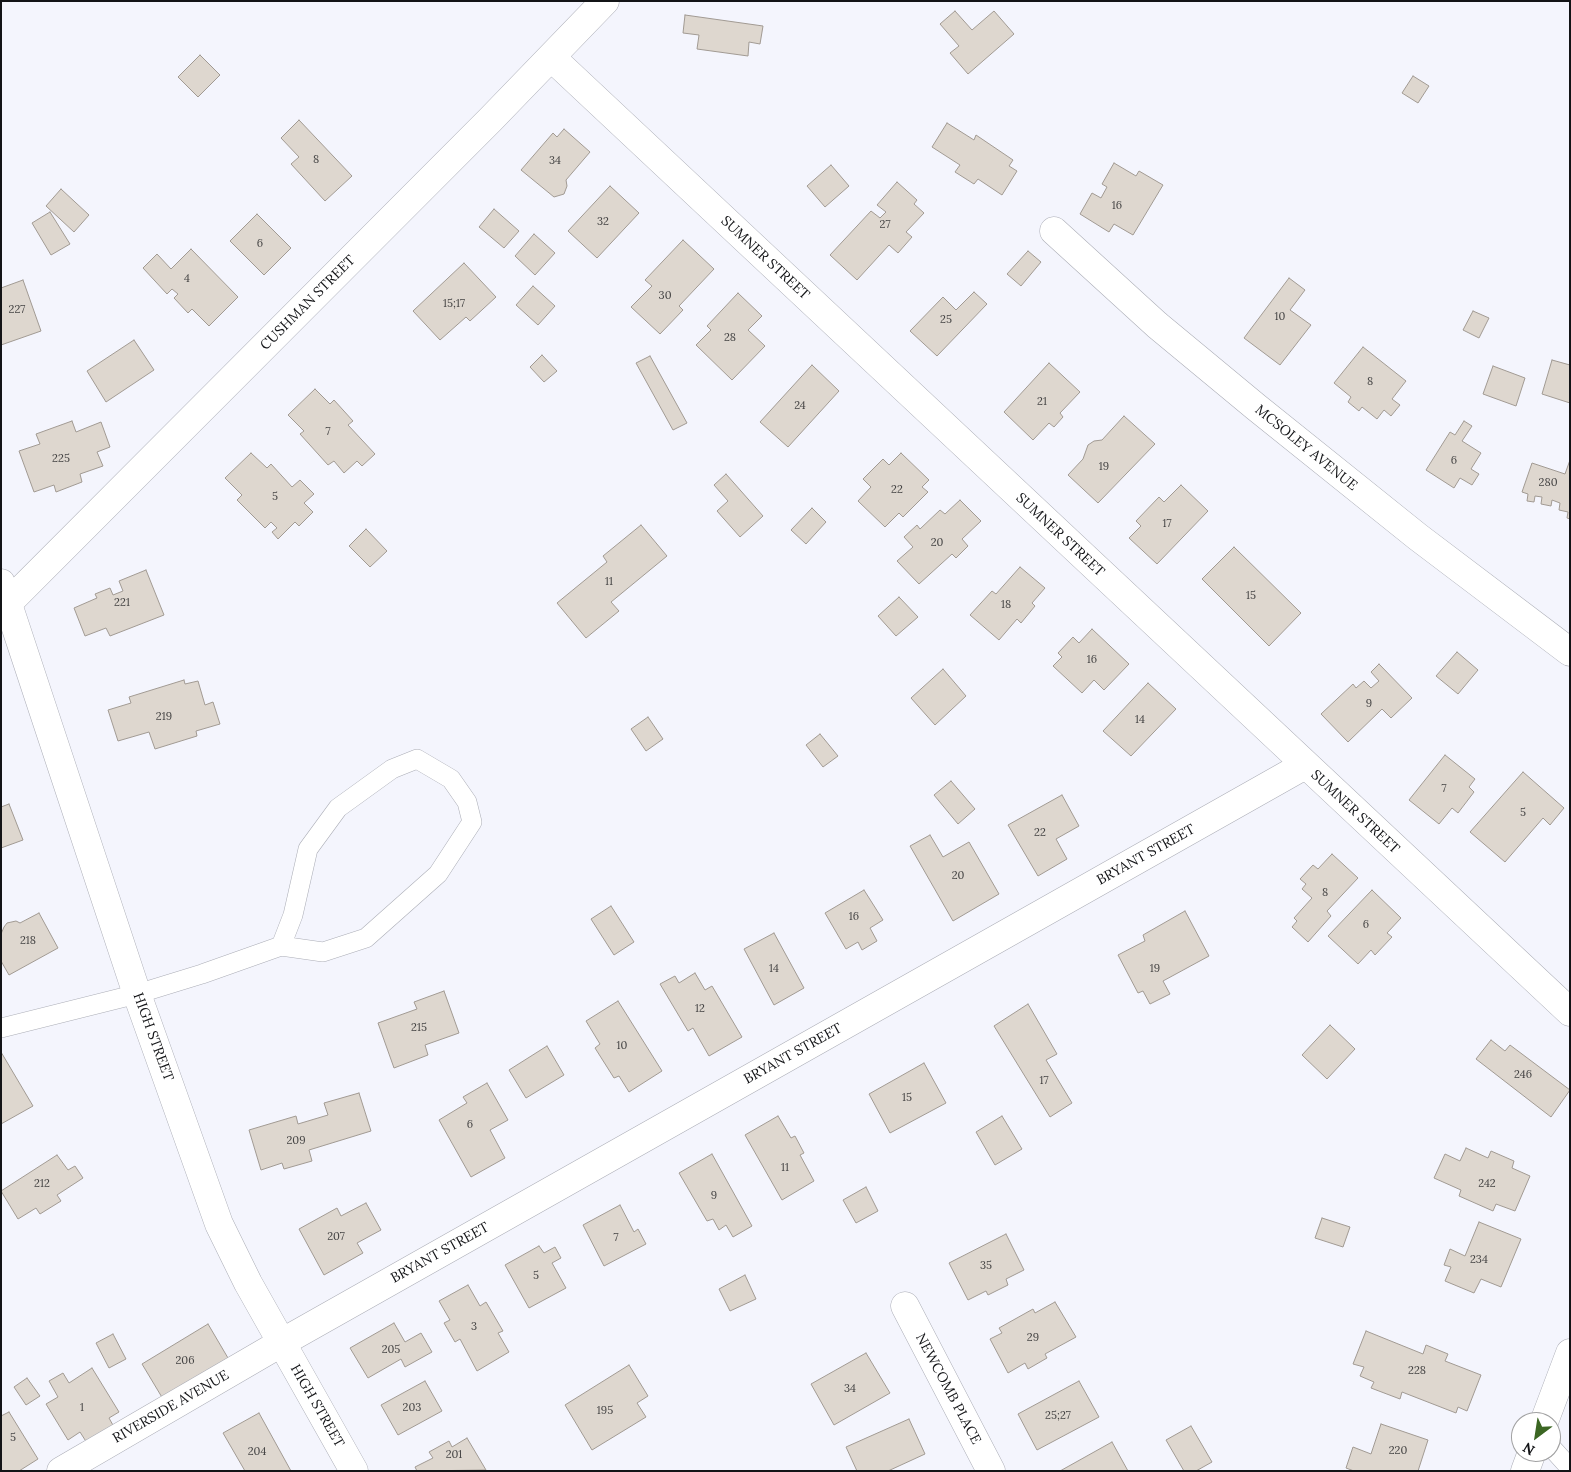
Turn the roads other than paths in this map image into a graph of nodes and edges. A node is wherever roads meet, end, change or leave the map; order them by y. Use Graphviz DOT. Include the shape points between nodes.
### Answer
graph roads {
  1 [pos="605,1"];
  2 [pos="551,57"];
  3 [pos="1054,231"];
  4 [pos="3,597"];
  5 [pos="1570,652"];
  6 [pos="1305,766"];
  7 [pos="281,946"];
  8 [pos="138,994"];
  9 [pos="1570,1012"];
  10 [pos="1,1028"];
  11 [pos="905,1306"];
  12 [pos="281,1343"];
  13 [pos="1570,1353"];
  14 [pos="1548,1412"];
  15 [pos="1561,1458"];
  16 [pos="1570,1468"];
  17 [pos="61,1471"];
  18 [pos="354,1471"];
  19 [pos="991,1471"];
  1 -- 2 [label="street, CUSHMAN STREET"];
  2 -- 4 [label="street, CUSHMAN STREET"];
  2 -- 6 [label="street, SUMNER STREET"];
  3 -- 5 [label="street, MCSOLEY AVENUE" via="1157,326 1256,407 1418,537"];
  4 -- 8 [label="street, HIGH STREET"];
  6 -- 9 [label="street, SUMNER STREET"];
  6 -- 12 [label="street, BRYANT STREET"];
  7 -- 7 [label="lane" via="323,952 366,938 438,874 472,822 467,802 451,779 416,759 392,769 338,808 308,849 293,915"];
  7 -- 8 [label="lane"];
  8 -- 10 [label="lane"];
  8 -- 12 [label="street, HIGH STREET" via="220,1224"];
  11 -- 19 [label="street, NEWCOMB PLACE"];
  12 -- 17 [label="street, RIVERSIDE AVENUE"];
  12 -- 18 [label="street, HIGH STREET"];
  13 -- 14 [label="street"];
  15 -- 16 [label="lane"];
}
